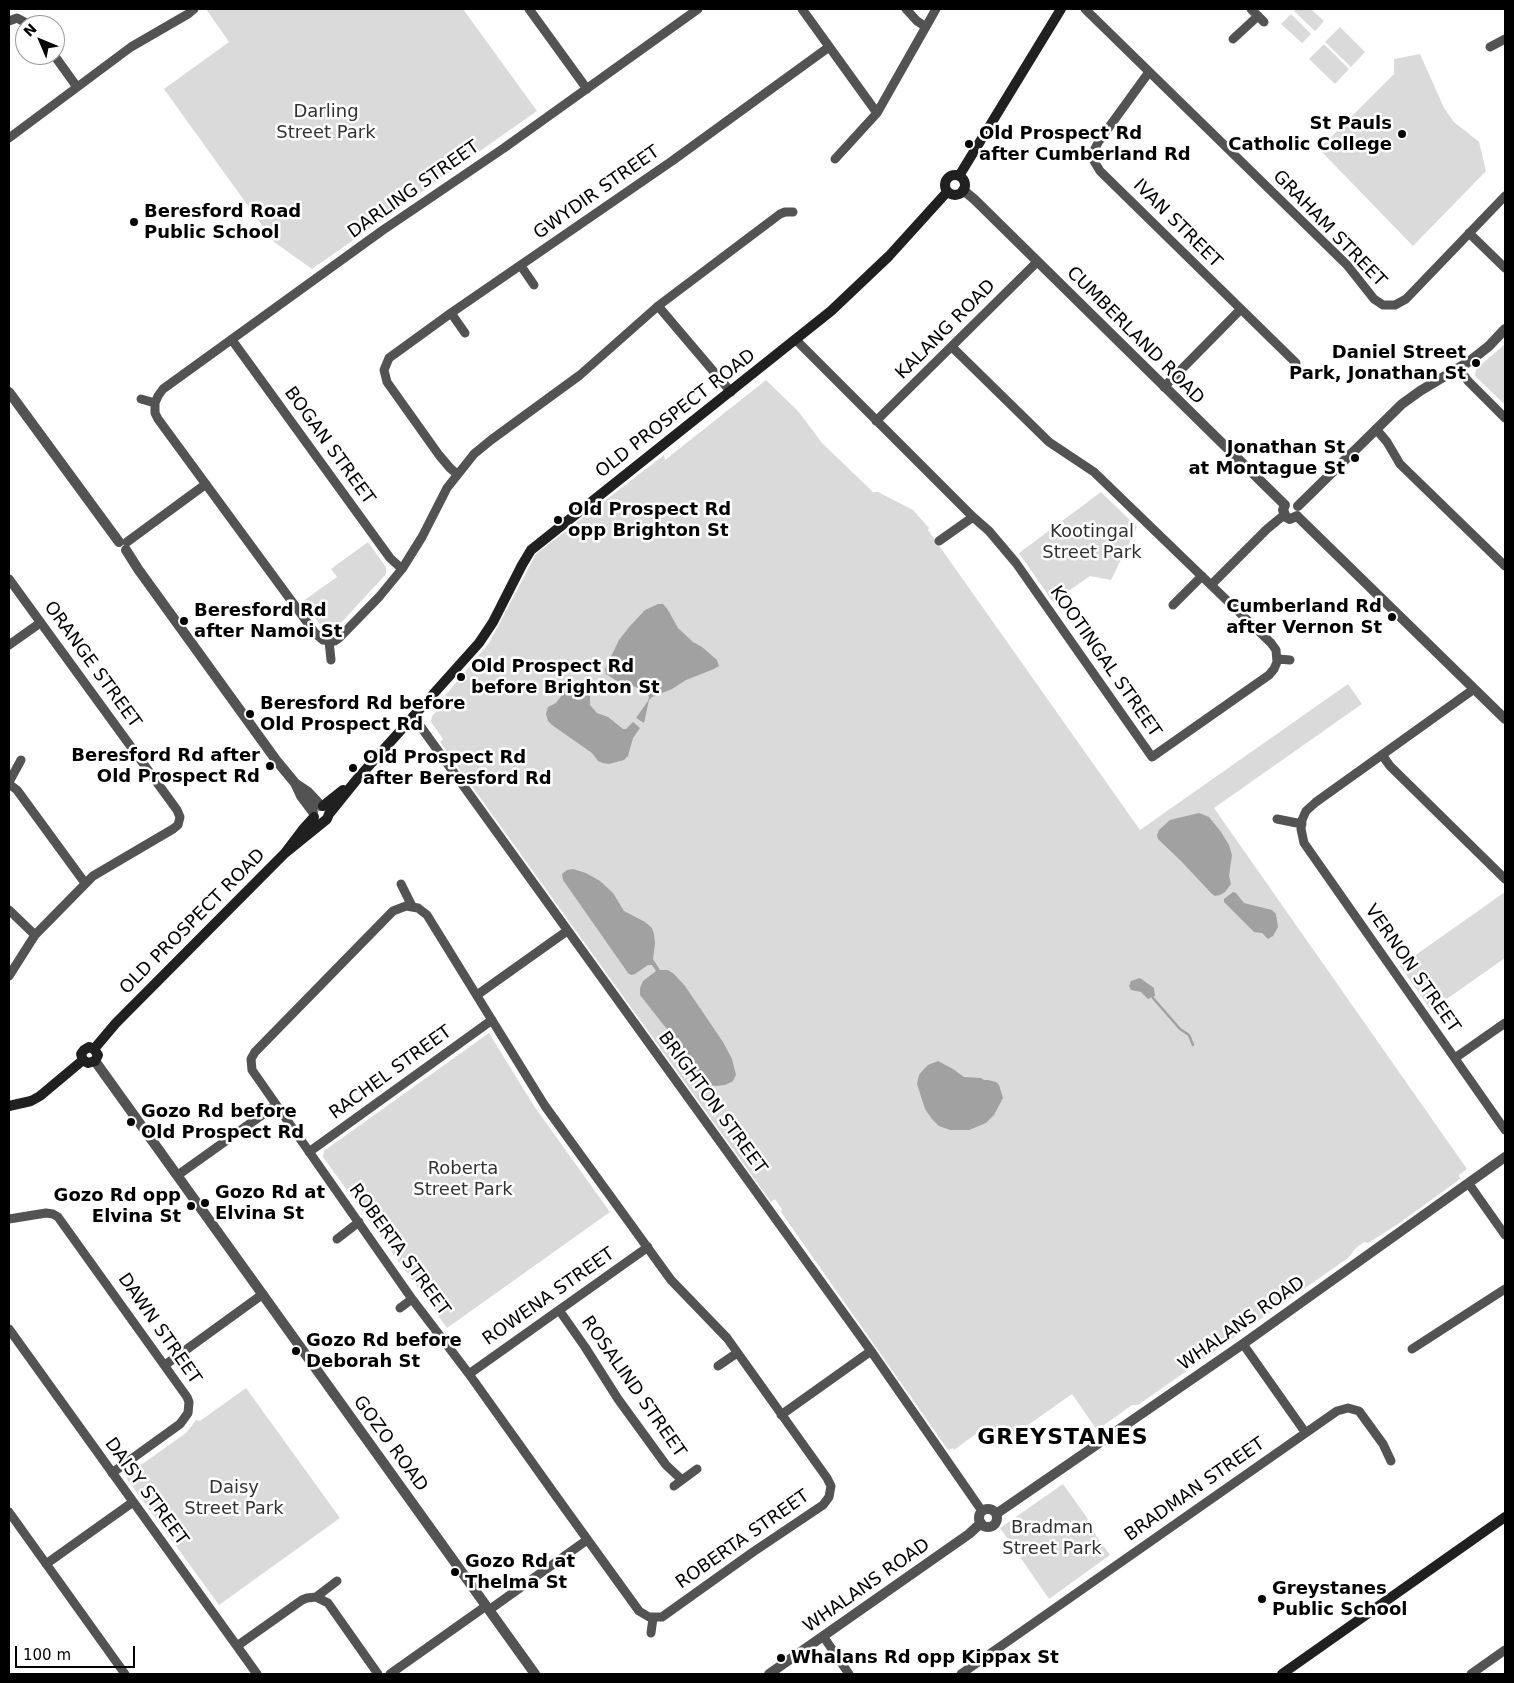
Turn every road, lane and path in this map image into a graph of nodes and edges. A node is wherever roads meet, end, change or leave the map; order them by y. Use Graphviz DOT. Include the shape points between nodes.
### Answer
graph roads {
  1 [pos="194,9"];
  2 [pos="529,9"];
  3 [pos="698,9"];
  4 [pos="802,9"];
  5 [pos="906,9"];
  6 [pos="936,9"];
  7 [pos="1061,9"];
  8 [pos="1085,9"];
  9 [pos="1258,15"];
  10 [pos="926,27"];
  11 [pos="1505,38"];
  12 [pos="1233,39"];
  13 [pos="829,47"];
  14 [pos="1490,47"];
  15 [pos="62,65"];
  16 [pos="1149,72"];
  17 [pos="78,87"];
  18 [pos="587,89"];
  19 [pos="877,113"];
  20 [pos="9,138"];
  21 [pos="835,159"];
  22 [pos="959,176"];
  23 [pos="963,190"];
  24 [pos="948,192"];
  25 [pos="1505,196"];
  26 [pos="792,212"];
  27 [pos="1469,234"];
  28 [pos="1037,262"];
  29 [pos="522,266"];
  30 [pos="1505,268"];
  31 [pos="534,285"];
  32 [pos="658,306"];
  33 [pos="1240,310"];
  34 [pos="451,313"];
  35 [pos="1505,329"];
  36 [pos="465,333"];
  37 [pos="232,340"];
  38 [pos="796,340"];
  39 [pos="952,347"];
  40 [pos="374,362"];
  41 [pos="1296,363"];
  42 [pos="385,366"];
  43 [pos="1459,368"];
  44 [pos="1164,387"];
  45 [pos="9,392"];
  46 [pos="731,392"];
  47 [pos="141,399"];
  48 [pos="155,404"];
  49 [pos="1505,418"];
  50 [pos="876,421"];
  51 [pos="1376,429"];
  52 [pos="457,474"];
  53 [pos="206,484"];
  54 [pos="1284,510"];
  55 [pos="1297,511"];
  56 [pos="973,517"];
  57 [pos="938,541"];
  58 [pos="124,545"];
  59 [pos="1505,566"];
  60 [pos="402,569"];
  61 [pos="1202,576"];
  62 [pos="9,579"];
  63 [pos="1212,585"];
  64 [pos="1173,605"];
  65 [pos="40,623"];
  66 [pos="329,641"];
  67 [pos="9,645"];
  68 [pos="1278,659"];
  69 [pos="331,660"];
  70 [pos="1290,660"];
  71 [pos="1474,689"];
  72 [pos="413,716"];
  73 [pos="1504,716"];
  74 [pos="1382,755"];
  75 [pos="21,760"];
  76 [pos="9,783"];
  77 [pos="320,813"];
  78 [pos="1277,819"];
  79 [pos="1302,824"];
  80 [pos="1505,879"];
  81 [pos="85,883"];
  82 [pos="401,884"];
  83 [pos="412,906"];
  84 [pos="9,910"];
  85 [pos="567,931"];
  86 [pos="35,935"];
  87 [pos="9,976"];
  88 [pos="477,995"];
  89 [pos="492,1020"];
  90 [pos="1505,1023"];
  91 [pos="94,1049"];
  92 [pos="1455,1058"];
  93 [pos="82,1060"];
  94 [pos="95,1062"];
  95 [pos="276,1105"];
  96 [pos="9,1106"];
  97 [pos="1505,1130"];
  98 [pos="309,1152"];
  99 [pos="1505,1157"];
  100 [pos="178,1175"];
  101 [pos="1469,1184"];
  102 [pos="9,1219"];
  103 [pos="359,1222"];
  104 [pos="1505,1235"];
  105 [pos="337,1239"];
  106 [pos="648,1247"];
  107 [pos="1505,1288"];
  108 [pos="263,1294"];
  109 [pos="412,1299"];
  110 [pos="400,1308"];
  111 [pos="559,1310"];
  112 [pos="9,1329"];
  113 [pos="1243,1344"];
  114 [pos="1412,1349"];
  115 [pos="870,1351"];
  116 [pos="737,1353"];
  117 [pos="165,1364"];
  118 [pos="718,1366"];
  119 [pos="469,1374"];
  120 [pos="781,1415"];
  121 [pos="1305,1432"];
  122 [pos="1391,1461"];
  123 [pos="697,1469"];
  124 [pos="112,1473"];
  125 [pos="682,1480"];
  126 [pos="674,1486"];
  127 [pos="133,1502"];
  128 [pos="982,1511"];
  129 [pos="9,1512"];
  130 [pos="996,1514"];
  131 [pos="1505,1517"];
  132 [pos="981,1523"];
  133 [pos="587,1540"];
  134 [pos="46,1564"];
  135 [pos="337,1581"];
  136 [pos="316,1597"];
  137 [pos="488,1608"];
  138 [pos="652,1618"];
  139 [pos="651,1634"];
  140 [pos="823,1636"];
  141 [pos="238,1646"];
  142 [pos="1505,1650"];
  143 [pos="1286,1673"];
  144 [pos="125,1674"];
  145 [pos="257,1674"];
  146 [pos="378,1674"];
  147 [pos="390,1674"];
  148 [pos="535,1674"];
  149 [pos="769,1674"];
  150 [pos="850,1674"];
  151 [pos="961,1674"];
  152 [pos="1471,1674"];
  1 -- 17 [label="street" via="131,47"];
  2 -- 18 [label="street"];
  3 -- 18 [label="street, DARLING STREET"];
  4 -- 13 [label="street"];
  5 -- 10 [label="street"];
  6 -- 10 [label="street"];
  7 -- 22 [label="main road"];
  8 -- 16 [label="street, GRAHAM STREET"];
  9 -- 12 [label="street"];
  10 -- 19 [label="street"];
  11 -- 14 [label="street"];
  13 -- 19 [label="street"];
  13 -- 29 [label="street, GWYDIR STREET"];
  15 -- 17 [label="street"];
  16 -- 27 [label="street, GRAHAM STREET" via="1383,305 1392,306 1404,300"];
  16 -- 33 [label="street, IVAN STREET" via="1090,156 1100,171"];
  17 -- 20 [label="street"];
  18 -- 37 [label="street, DARLING STREET" via="383,230"];
  19 -- 21 [label="street"];
  22 -- 23 [label="main road" via="965,184"];
  22 -- 24 [label="main road" via="952,175 946,179 944,186"];
  23 -- 24 [label="main road" via="957,194"];
  23 -- 28 [label="street, CUMBERLAND ROAD"];
  24 -- 38 [label="main road, OLD PROSPECT ROAD" via="844,300"];
  25 -- 27 [label="street"];
  26 -- 32 [label="street" via="780,214"];
  27 -- 30 [label="street"];
  28 -- 39 [label="street, KALANG ROAD"];
  28 -- 44 [label="street, CUMBERLAND ROAD"];
  29 -- 31 [label="street"];
  29 -- 34 [label="street, GWYDIR STREET"];
  32 -- 46 [label="street"];
  32 -- 52 [label="street" via="573,380 483,446"];
  33 -- 41 [label="street, IVAN STREET"];
  33 -- 44 [label="street"];
  34 -- 36 [label="street"];
  34 -- 42 [label="street, GWYDIR STREET" via="393,355"];
  35 -- 43 [label="street"];
  37 -- 48 [label="street, DARLING STREET" via="163,389"];
  37 -- 60 [label="street, BOGAN STREET" via="390,558"];
  38 -- 46 [label="main road, OLD PROSPECT ROAD"];
  38 -- 50 [label="street, KOOTINGAL STREET"];
  39 -- 50 [label="street, KALANG ROAD"];
  39 -- 61 [label="street" via="1050,442 1094,472"];
  40 -- 42 [label="street"];
  42 -- 52 [label="street" via="387,382 439,455"];
  43 -- 49 [label="street"];
  43 -- 51 [label="street" via="1411,397"];
  44 -- 54 [label="street, CUMBERLAND ROAD"];
  45 -- 58 [label="street"];
  46 -- 72 [label="main road, OLD PROSPECT ROAD" via="531,550 479,643"];
  47 -- 48 [label="street"];
  48 -- 53 [label="street" via="158,419"];
  50 -- 56 [label="street, KOOTINGAL STREET"];
  51 -- 55 [label="street"];
  51 -- 59 [label="street" via="1400,464"];
  52 -- 60 [label="street"];
  53 -- 58 [label="street"];
  53 -- 66 [label="street" via="315,633"];
  54 -- 55 [label="street" via="1290,519"];
  54 -- 55 [label="street" via="1292,502"];
  54 -- 63 [label="street"];
  55 -- 71 [label="street"];
  56 -- 57 [label="street"];
  56 -- 68 [label="street, KOOTINGAL STREET" via="1016,563 1152,757 1269,675"];
  58 -- 77 [label="street" via="302,796"];
  60 -- 66 [label="street" via="339,638"];
  61 -- 63 [label="street"];
  61 -- 64 [label="street"];
  62 -- 65 [label="street, ORANGE STREET"];
  63 -- 68 [label="street" via="1271,643"];
  65 -- 67 [label="street"];
  65 -- 81 [label="street, ORANGE STREET" via="182,821 99,871"];
  66 -- 69 [label="street"];
  68 -- 70 [label="street"];
  71 -- 73 [label="street"];
  71 -- 74 [label="street"];
  72 -- 77 [label="main road, OLD PROSPECT ROAD" via="358,778"];
  72 -- 85 [label="street, BRIGHTON STREET"];
  74 -- 79 [label="street" via="1316,802 1306,811"];
  74 -- 80 [label="street"];
  75 -- 76 [label="street"];
  76 -- 81 [label="street"];
  77 -- 91 [label="main road, OLD PROSPECT ROAD" via="285,853 116,1022"];
  78 -- 79 [label="street"];
  79 -- 92 [label="street, VERNON STREET" via="1304,843"];
  81 -- 86 [label="street, ORANGE STREET"];
  82 -- 83 [label="street, ROBERTA STREET"];
  83 -- 88 [label="street, ROBERTA STREET" via="427,916"];
  83 -- 95 [label="street, ROBERTA STREET" via="402,906 392,912 247,1062"];
  84 -- 86 [label="street"];
  85 -- 88 [label="street"];
  85 -- 115 [label="street, BRIGHTON STREET"];
  86 -- 87 [label="street, ORANGE STREET"];
  88 -- 89 [label="street, ROBERTA STREET"];
  89 -- 98 [label="street, RACHEL STREET"];
  89 -- 106 [label="street, ROBERTA STREET" via="545,1106"];
  90 -- 92 [label="street"];
  91 -- 93 [label="main road" via="84,1050"];
  91 -- 94 [label="main road" via="98,1055"];
  92 -- 97 [label="street, VERNON STREET"];
  93 -- 94 [label="main road" via="90,1064"];
  93 -- 96 [label="main road" via="40,1096"];
  94 -- 100 [label="street, GOZO ROAD"];
  95 -- 98 [label="street, ROBERTA STREET"];
  95 -- 100 [label="street"];
  98 -- 103 [label="street, ROBERTA STREET"];
  99 -- 101 [label="street, WHALANS ROAD"];
  100 -- 108 [label="street, GOZO ROAD"];
  101 -- 104 [label="street"];
  101 -- 113 [label="street, WHALANS ROAD"];
  102 -- 117 [label="street, DAWN STREET" via="55,1211"];
  103 -- 105 [label="street"];
  103 -- 109 [label="street, ROBERTA STREET"];
  106 -- 111 [label="street, ROWENA STREET"];
  106 -- 116 [label="street, ROBERTA STREET" via="671,1280"];
  107 -- 114 [label="street"];
  108 -- 117 [label="street"];
  108 -- 137 [label="street, GOZO ROAD"];
  109 -- 110 [label="street"];
  109 -- 119 [label="street, ROBERTA STREET"];
  111 -- 119 [label="street, ROWENA STREET"];
  111 -- 125 [label="street, ROSALIND STREET" via="666,1466"];
  112 -- 124 [label="street, DAISY STREET"];
  113 -- 121 [label="street"];
  113 -- 130 [label="street, WHALANS ROAD"];
  115 -- 120 [label="street"];
  115 -- 128 [label="street, BRIGHTON STREET"];
  116 -- 118 [label="street"];
  116 -- 120 [label="street, ROBERTA STREET"];
  117 -- 124 [label="street, DAWN STREET" via="187,1397 188,1413 180,1424"];
  119 -- 133 [label="street, ROBERTA STREET"];
  120 -- 138 [label="street, ROBERTA STREET" via="827,1478 831,1490 829,1497 823,1505 665,1615"];
  121 -- 122 [label="street, BRADMAN STREET" via="1352,1405 1383,1444"];
  121 -- 151 [label="street, BRADMAN STREET"];
  123 -- 125 [label="street, ROSALIND STREET"];
  124 -- 127 [label="street, DAISY STREET"];
  125 -- 126 [label="street, ROSALIND STREET"];
  127 -- 134 [label="street"];
  127 -- 141 [label="street, DAISY STREET"];
  128 -- 130 [label="street" via="991,1510"];
  128 -- 132 [label="street" via="979,1516"];
  129 -- 134 [label="street"];
  130 -- 132 [label="street" via="996,1522 992,1526"];
  131 -- 143 [label="main road"];
  132 -- 140 [label="street, WHALANS ROAD"];
  133 -- 137 [label="street"];
  133 -- 138 [label="street, ROBERTA STREET" via="639,1611"];
  134 -- 144 [label="street"];
  135 -- 136 [label="street"];
  136 -- 141 [label="street" via="302,1600"];
  136 -- 146 [label="street" via="328,1603"];
  137 -- 147 [label="street"];
  137 -- 148 [label="street, GOZO ROAD"];
  138 -- 139 [label="street"];
  140 -- 149 [label="street, WHALANS ROAD"];
  140 -- 150 [label="street"];
  141 -- 145 [label="street, DAISY STREET"];
  142 -- 152 [label="street"];
}
